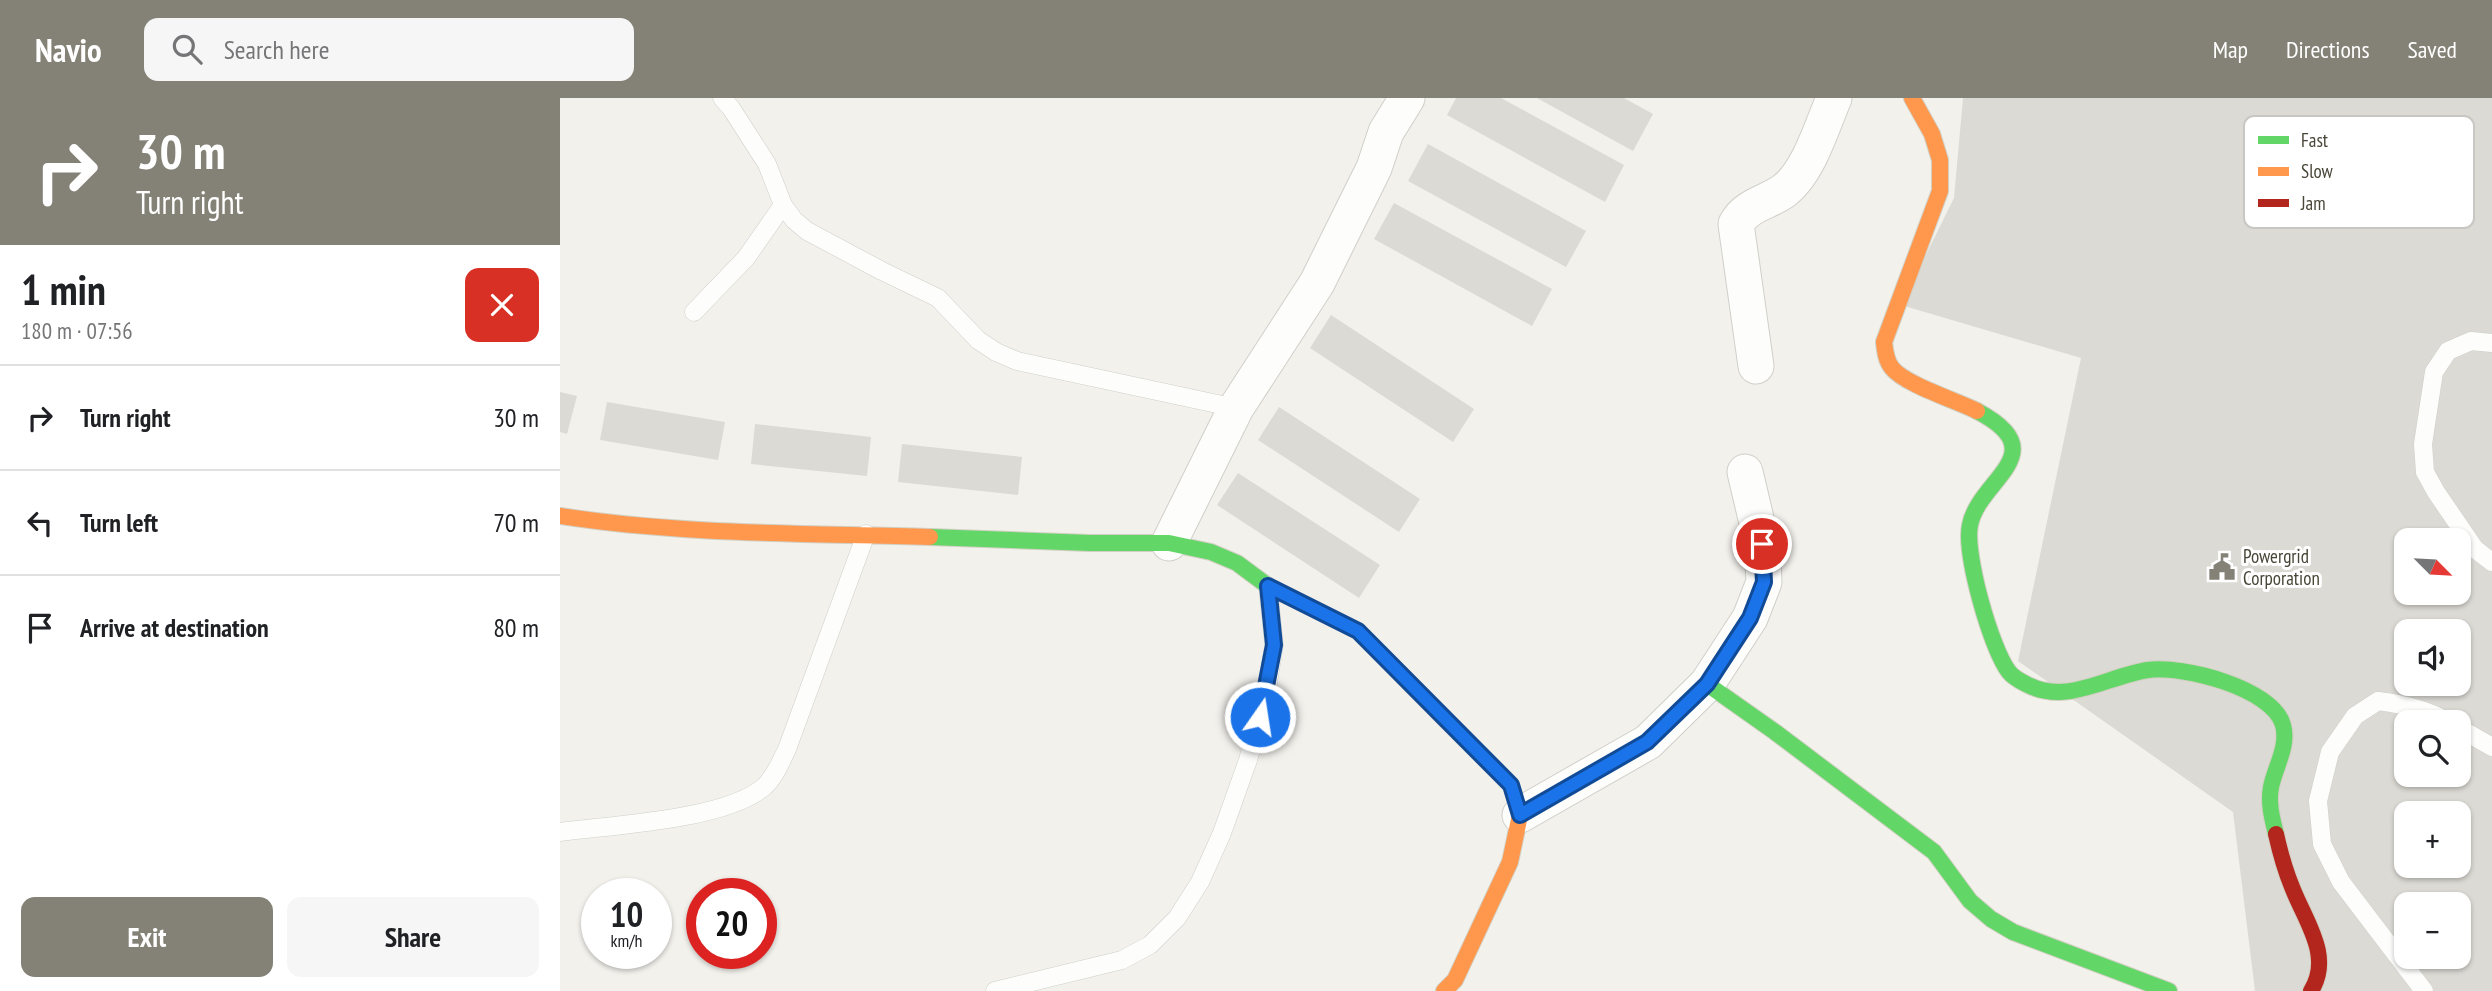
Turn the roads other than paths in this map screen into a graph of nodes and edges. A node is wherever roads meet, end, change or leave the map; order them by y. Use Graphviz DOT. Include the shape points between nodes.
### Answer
graph roads {
  1 [pos="722,98"];
  2 [pos="1407,98"];
  3 [pos="1834,98"];
  4 [pos="1912,98"];
  5 [pos="783,205"];
  6 [pos="694,312"];
  7 [pos="2492,343"];
  8 [pos="1756,366"];
  9 [pos="1236,408"];
  10 [pos="1745,472"];
  11 [pos="560,516"];
  12 [pos="866,534"];
  13 [pos="1169,543"];
  14 [pos="2492,562"];
  15 [pos="1268,586"];
  16 [pos="1707,684"];
  17 [pos="2420,710"];
  18 [pos="2471,735"];
  19 [pos="2492,747"];
  20 [pos="1520,815"];
  21 [pos="560,832"];
  22 [pos="995,991"];
  23 [pos="1444,991"];
  24 [pos="2169,991"];
  25 [pos="2311,991"];
  26 [pos="2424,991"];
  1 -- 5 [label="lane" via="767,164"];
  2 -- 9 [label="street" via="1386,132 1374,168 1317,283"];
  3 -- 8 [label="street" via="1796,179 1748,209 1736,224"];
  4 -- 25 [label="street" via="1940,160 1940,191 1884,342 1885,356 1901,377 1991,418 2006,430 2012,445 2004,474 1970,521 1969,552 1992,635 2008,671 2042,692 2065,693 2151,669 2204,675 2268,702 2279,714 2285,745 2271,790 2271,808 2291,886 2318,947 2320,967 2317,985"];
  5 -- 6 [label="lane" via="746,258"];
  5 -- 9 [label="lane" via="807,230 939,298 978,340 996,352 1017,361"];
  7 -- 14 [label="lane" via="2472,341 2448,351 2434,372 2423,444 2426,472 2435,492 2475,549"];
  9 -- 13 [label="street"];
  10 -- 16 [label="street" via="1762,544 1764,582 1750,618"];
  11 -- 12 [label="street" via="677,528"];
  12 -- 13 [label="street"];
  12 -- 21 [label="lane" via="788,749 764,786 708,813"];
  13 -- 15 [label="street" via="1237,563"];
  15 -- 20 [label="street" via="1358,631 1511,785"];
  15 -- 22 [label="lane" via="1274,645 1248,760 1200,882 1177,918 1150,944 1122,960"];
  16 -- 20 [label="street" via="1647,742"];
  16 -- 24 [label="street" via="1934,852 1970,901 1991,919 2013,932"];
  17 -- 26 [label="lane" via="2378,701 2355,716 2330,752 2318,802 2322,844 2341,882"];
  18 -- 19 [label="lane"];
  20 -- 23 [label="street" via="1510,862 1455,980"];
}
